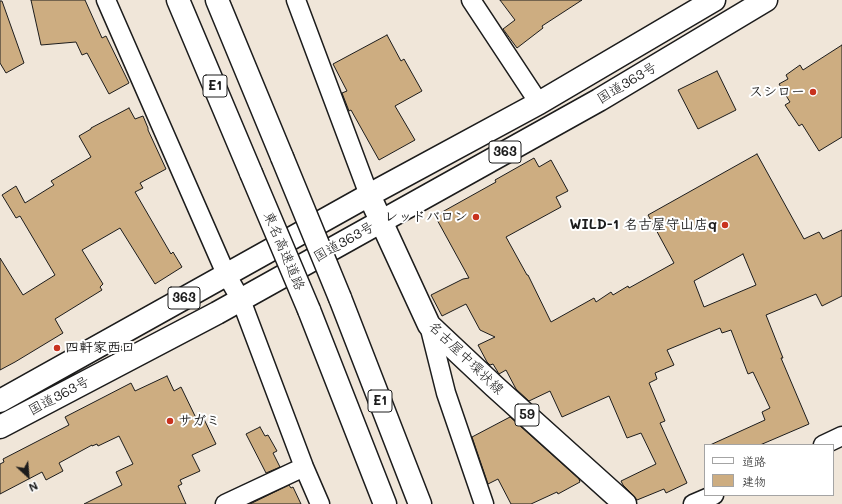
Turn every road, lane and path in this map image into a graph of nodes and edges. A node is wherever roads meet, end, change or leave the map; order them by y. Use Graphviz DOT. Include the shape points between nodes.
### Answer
graph roads {
  1 [pos="106,0"];
  2 [pos="178,0"];
  3 [pos="217,0"];
  4 [pos="296,0"];
  5 [pos="471,0"];
  6 [pos="714,0"];
  7 [pos="766,0"];
  8 [pos="539,103"];
  9 [pos="369,195"];
  10 [pos="381,221"];
  11 [pos="226,274"];
  12 [pos="241,300"];
  13 [pos="430,325"];
  14 [pos="0,401"];
  15 [pos="0,427"];
  16 [pos="842,436"];
  17 [pos="825,444"];
  18 [pos="304,467"];
  19 [pos="712,496"];
  20 [pos="225,504"];
  21 [pos="320,504"];
  22 [pos="385,504"];
  23 [pos="420,504"];
  24 [pos="484,504"];
  25 [pos="625,504"];
  26 [pos="693,504"];
  1 -- 11 [label="street"];
  2 -- 22 [label="main road, 東名高速道路 / E1, bridge" via="309,310"];
  3 -- 23 [label="main road, E1, bridge" via="340,298"];
  4 -- 9 [label="street"];
  5 -- 8 [label="street"];
  6 -- 8 [label="main road, 国道363号 / 363"];
  7 -- 10 [label="main road, 国道363号 / 363" via="599,100"];
  8 -- 9 [label="main road, 国道363号 / 363"];
  9 -- 10 [label="main road, 名古屋中環状線 / 59"];
  9 -- 11 [label="main road, 国道363号 / 363"];
  10 -- 12 [label="main road, 国道363号 / 363"];
  10 -- 13 [label="main road, 名古屋中環状線 / 59"];
  11 -- 12 [label="street"];
  11 -- 14 [label="main road, 国道363号 / 363"];
  12 -- 15 [label="main road, 国道363号 / 363"];
  12 -- 18 [label="street"];
  13 -- 24 [label="street" via="446,393"];
  13 -- 25 [label="main road, 名古屋中環状線 / 59"];
  16 -- 17 [label="street"];
  18 -- 20 [label="street"];
  18 -- 21 [label="street"];
  19 -- 26 [label="street"];
}
